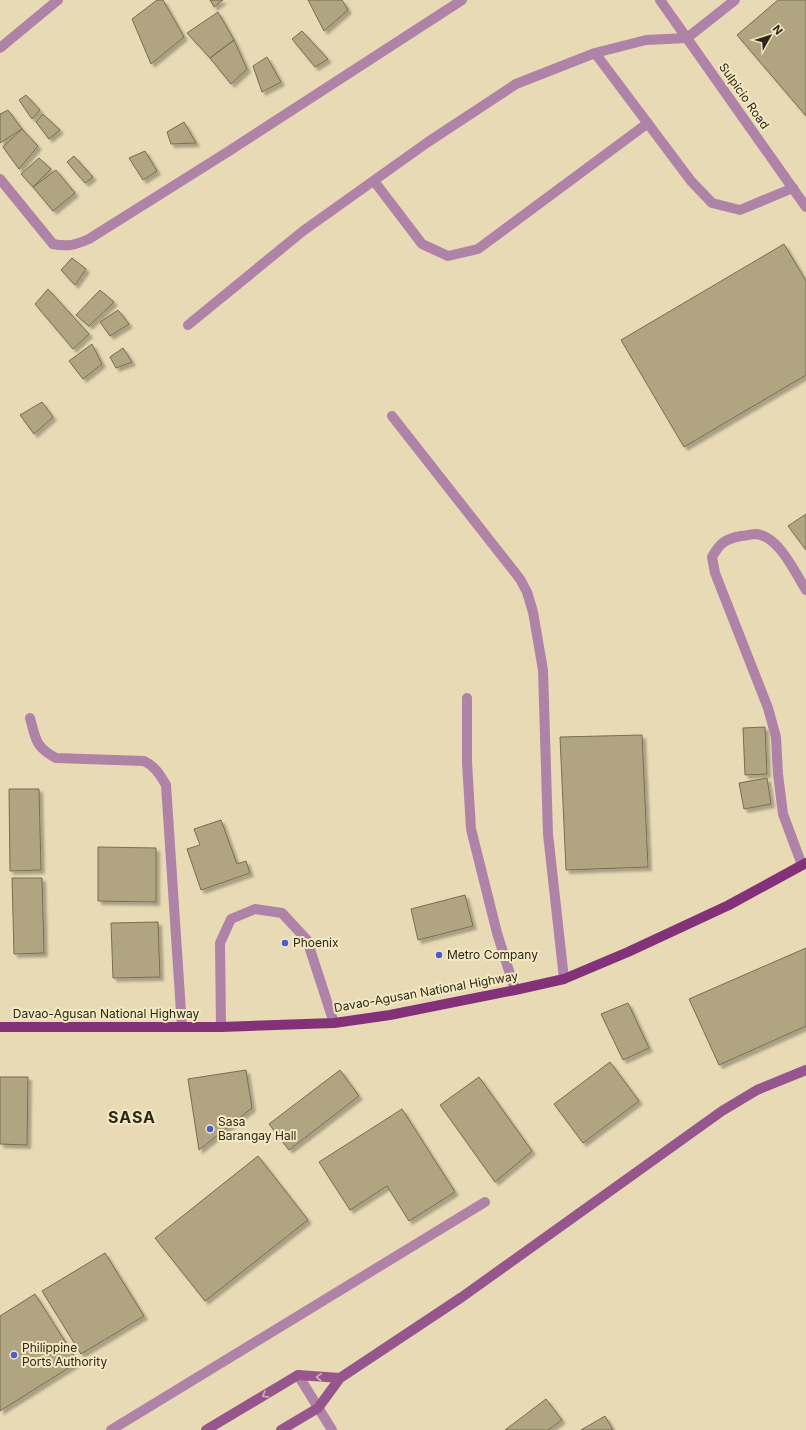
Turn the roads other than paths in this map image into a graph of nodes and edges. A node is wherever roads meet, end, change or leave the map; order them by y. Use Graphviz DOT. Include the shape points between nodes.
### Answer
graph roads {
  1 [pos="58,0"];
  2 [pos="462,0"];
  3 [pos="660,0"];
  4 [pos="735,0"];
  5 [pos="687,38"];
  6 [pos="0,48"];
  7 [pos="595,53"];
  8 [pos="648,123"];
  9 [pos="0,179"];
  10 [pos="374,181"];
  11 [pos="793,188"];
  12 [pos="806,208"];
  13 [pos="188,325"];
  14 [pos="392,416"];
  15 [pos="806,590"];
  16 [pos="467,698"];
  17 [pos="30,718"];
  18 [pos="804,864"];
  19 [pos="564,979"];
  20 [pos="515,990"];
  21 [pos="334,1023"];
  22 [pos="0,1027"];
  23 [pos="182,1027"];
  24 [pos="221,1027"];
  25 [pos="806,1070"];
  26 [pos="485,1202"];
  27 [pos="298,1375"];
  28 [pos="340,1378"];
  29 [pos="318,1408"];
  30 [pos="111,1430"];
  31 [pos="206,1430"];
  32 [pos="281,1430"];
  33 [pos="332,1430"];
  1 -- 6 [label="street"];
  2 -- 9 [label="street" via="209,164 89,239 75,245 53,244"];
  3 -- 5 [label="street, Sulpicio Road"];
  4 -- 5 [label="street"];
  5 -- 7 [label="street" via="646,40"];
  5 -- 11 [label="street, Sulpicio Road"];
  7 -- 8 [label="street"];
  7 -- 10 [label="street" via="516,84"];
  8 -- 10 [label="street" via="478,249 448,256 422,244"];
  8 -- 11 [label="street" via="691,181 712,203 740,210"];
  10 -- 13 [label="street" via="303,231"];
  11 -- 12 [label="street, Sulpicio Road"];
  14 -- 19 [label="street" via="520,579 527,592 543,670 548,834"];
  15 -- 18 [label="street" via="781,550 769,538 756,534 732,538 720,544 712,557 715,573 768,708 776,737 783,814"];
  16 -- 20 [label="street" via="471,829 497,933"];
  17 -- 23 [label="street" via="38,746 51,756 67,759 144,761 158,771 166,785"];
  18 -- 19 [label="main road, Davao-Agusan National Highway" via="729,905 636,949"];
  19 -- 20 [label="main road, Davao-Agusan National Highway"];
  20 -- 21 [label="main road, Davao-Agusan National Highway"];
  21 -- 24 [label="main road, Davao-Agusan National Highway"];
  21 -- 24 [label="street" via="307,940 282,913 255,909 231,920 220,943"];
  22 -- 23 [label="main road, Davao-Agusan National Highway"];
  23 -- 24 [label="main road, Davao-Agusan National Highway"];
  25 -- 28 [label="street" via="757,1090 722,1111 462,1297"];
  26 -- 30 [label="street"];
  28 -- 27 [label="street, one-way"];
  27 -- 29 [label="street"];
  27 -- 31 [label="street, one-way"];
  28 -- 29 [label="street"];
  29 -- 32 [label="street"];
  29 -- 33 [label="street"];
}
